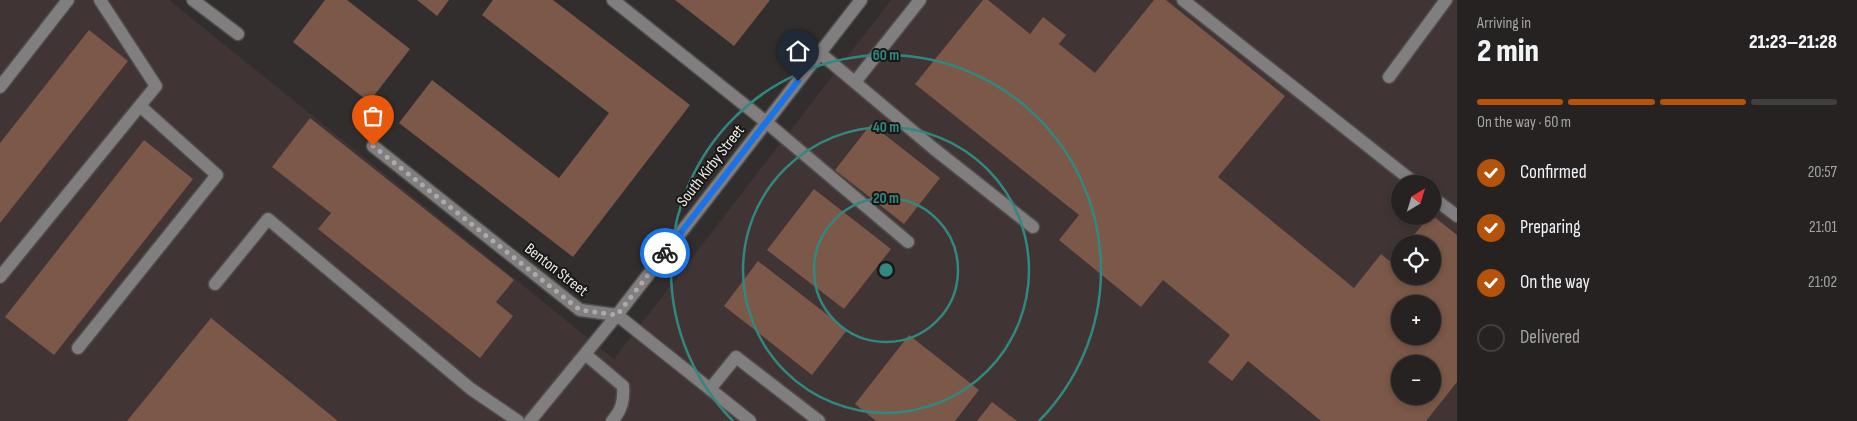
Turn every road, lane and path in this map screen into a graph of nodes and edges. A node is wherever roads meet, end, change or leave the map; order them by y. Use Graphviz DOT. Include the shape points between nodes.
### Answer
graph roads {
  1 [pos="68,0"];
  2 [pos="100,0"];
  3 [pos="193,0"];
  4 [pos="613,0"];
  5 [pos="861,0"];
  6 [pos="920,0"];
  7 [pos="1183,0"];
  8 [pos="1446,0"];
  9 [pos="238,34"];
  10 [pos="820,53"];
  11 [pos="1390,77"];
  12 [pos="855,82"];
  13 [pos="0,87"];
  14 [pos="140,106"];
  15 [pos="766,122"];
  16 [pos="373,146"];
  17 [pos="1405,175"];
  18 [pos="1441,204"];
  19 [pos="1457,216"];
  20 [pos="1033,227"];
  21 [pos="908,242"];
  22 [pos="0,277"];
  23 [pos="215,284"];
  24 [pos="617,315"];
  25 [pos="78,348"];
  26 [pos="585,354"];
  27 [pos="710,389"];
  28 [pos="518,421"];
  29 [pos="530,421"];
  30 [pos="612,421"];
  31 [pos="750,421"];
  32 [pos="819,421"];
  1 -- 13 [label="street"];
  2 -- 14 [label="street" via="156,86"];
  3 -- 9 [label="street"];
  4 -- 15 [label="street"];
  5 -- 10 [label="street, South Kirby Street"];
  6 -- 12 [label="street"];
  7 -- 17 [label="street"];
  8 -- 11 [label="street"];
  10 -- 12 [label="street"];
  10 -- 15 [label="street, South Kirby Street"];
  12 -- 20 [label="street"];
  14 -- 22 [label="street"];
  14 -- 25 [label="street" via="217,176"];
  15 -- 21 [label="street"];
  15 -- 24 [label="street, South Kirby Street"];
  16 -- 24 [label="street, Benton Street" via="580,310"];
  18 -- 19 [label="street"];
  23 -- 28 [label="street" via="268,219 471,389"];
  24 -- 26 [label="street, South Kirby Street"];
  24 -- 27 [label="street"];
  26 -- 29 [label="street, South Kirby Street"];
  26 -- 30 [label="street" via="623,386 624,399"];
  27 -- 31 [label="street"];
  27 -- 32 [label="street" via="736,357"];
}
